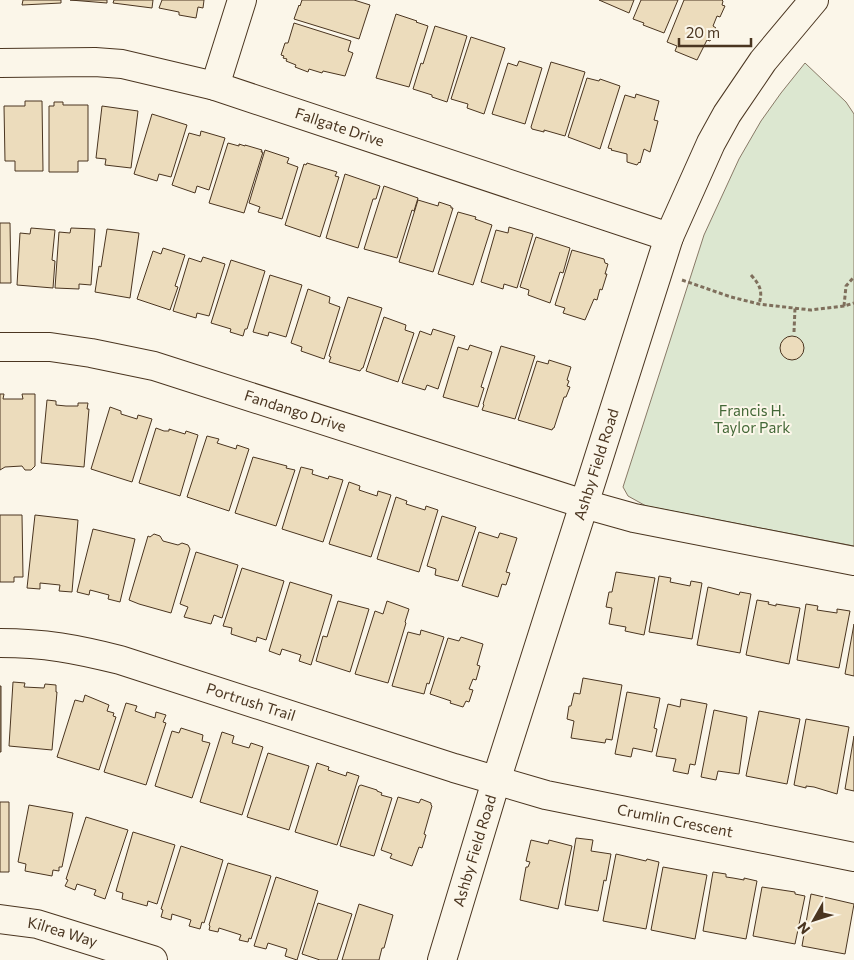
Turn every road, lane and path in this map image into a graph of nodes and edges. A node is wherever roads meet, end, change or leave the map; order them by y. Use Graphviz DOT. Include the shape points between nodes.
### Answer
graph roads {
  1 [pos="242,0"];
  2 [pos="814,0"];
  3 [pos="0,63"];
  4 [pos="215,86"];
  5 [pos="669,238"];
  6 [pos="751,275"];
  7 [pos="854,277"];
  8 [pos="681,279"];
  9 [pos="854,303"];
  10 [pos="759,304"];
  11 [pos="844,306"];
  12 [pos="795,308"];
  13 [pos="794,332"];
  14 [pos="0,347"];
  15 [pos="584,504"];
  16 [pos="854,561"];
  17 [pos="0,643"];
  18 [pos="496,781"];
  19 [pos="854,857"];
  20 [pos="0,919"];
  21 [pos="153,960"];
  22 [pos="442,960"];
  1 -- 4 [label="street"];
  2 -- 5 [label="street, Ashby Field Road" via="763,61 727,114"];
  3 -- 4 [label="street, Fallgate Drive" via="122,64"];
  4 -- 5 [label="street, Fallgate Drive"];
  5 -- 15 [label="street, Ashby Field Road"];
  6 -- 10 [label="path" via="761,288"];
  7 -- 11 [label="path" via="846,286"];
  8 -- 10 [label="path" via="731,298"];
  9 -- 11 [label="path"];
  10 -- 12 [label="path"];
  11 -- 12 [label="path" via="812,310"];
  12 -- 13 [label="path"];
  14 -- 15 [label="street, Fandango Drive" via="50,347 154,366"];
  15 -- 16 [label="street" via="634,518"];
  15 -- 18 [label="street, Ashby Field Road"];
  17 -- 18 [label="street, Portrush Trail" via="58,646 120,660"];
  18 -- 19 [label="street, Crumlin Crescent" via="546,796"];
  18 -- 22 [label="street, Ashby Field Road"];
  20 -- 21 [label="street, Kilrea Way" via="37,924"];
}
